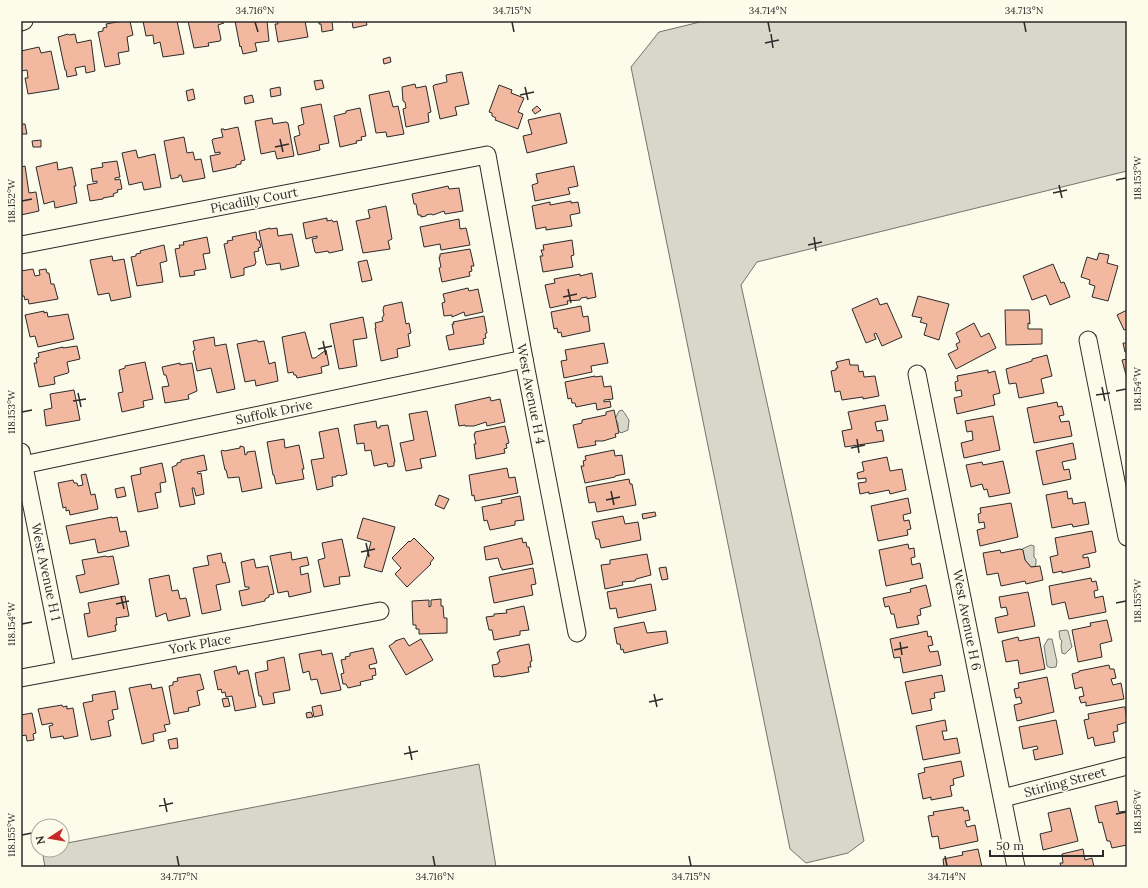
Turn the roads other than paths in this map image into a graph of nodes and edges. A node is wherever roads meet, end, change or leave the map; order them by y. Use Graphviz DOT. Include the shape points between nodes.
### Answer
graph roads {
  1 [pos="24,21"];
  2 [pos="21,22"];
  3 [pos="487,155"];
  4 [pos="21,245"];
  5 [pos="1088,340"];
  6 [pos="524,360"];
  7 [pos="917,374"];
  8 [pos="22,458"];
  9 [pos="1127,537"];
  10 [pos="380,612"];
  11 [pos="577,633"];
  12 [pos="65,669"];
  13 [pos="21,678"];
  14 [pos="1127,766"];
  15 [pos="1002,798"];
  16 [pos="1016,867"];
  1 -- 2 [label="street"];
  3 -- 4 [label="street, Picadilly Court"];
  3 -- 6 [label="street, West Avenue H 4"];
  5 -- 9 [label="street"];
  6 -- 8 [label="street, Suffolk Drive"];
  6 -- 11 [label="street, West Avenue H 4"];
  7 -- 15 [label="street, West Avenue H 6"];
  8 -- 12 [label="street, West Avenue H 1"];
  10 -- 12 [label="street, York Place"];
  12 -- 13 [label="street, York Place"];
  14 -- 15 [label="street, Stirling Street"];
  15 -- 16 [label="street, West Avenue H 6"];
}
